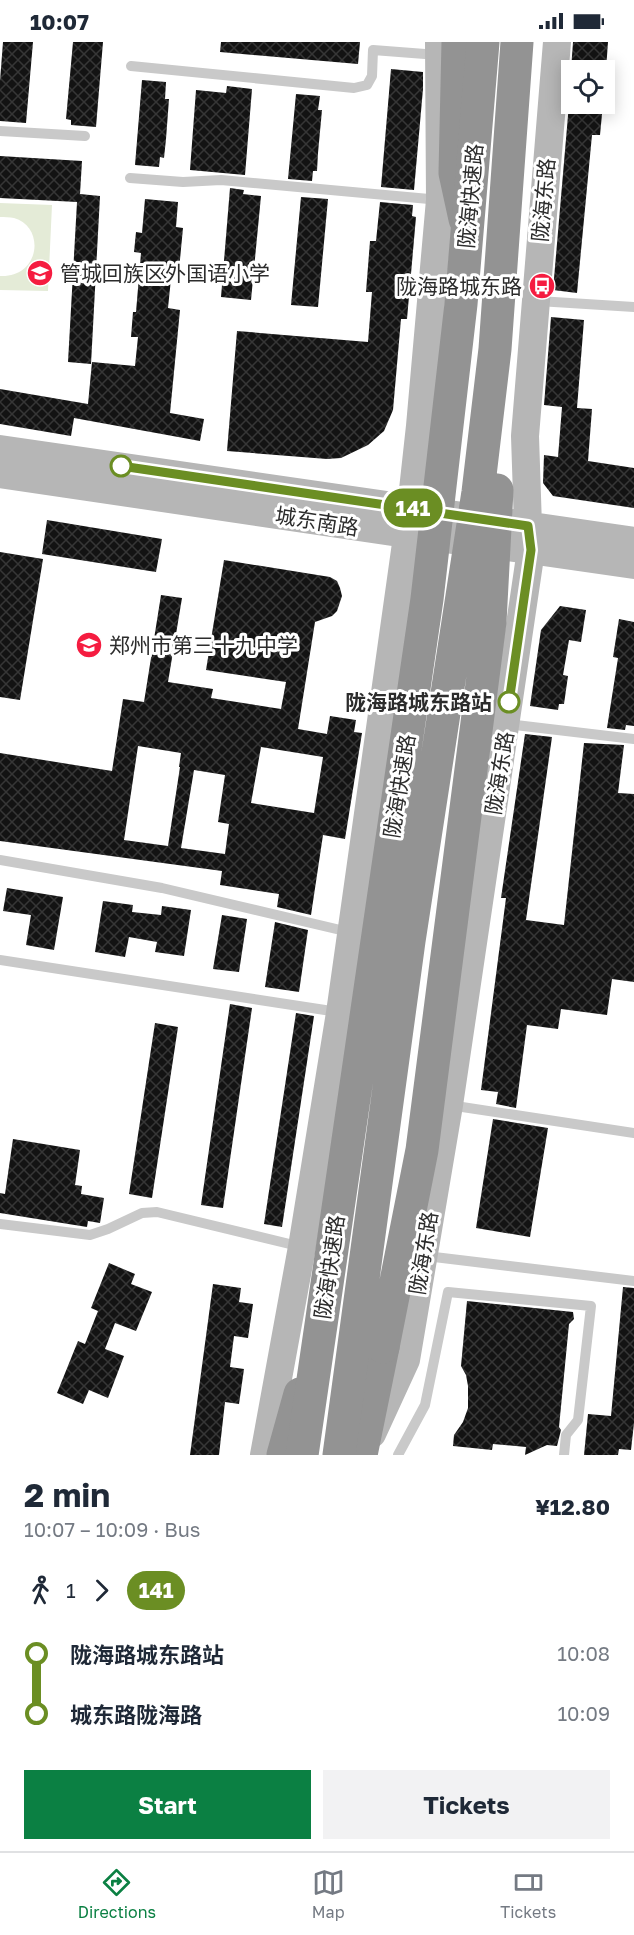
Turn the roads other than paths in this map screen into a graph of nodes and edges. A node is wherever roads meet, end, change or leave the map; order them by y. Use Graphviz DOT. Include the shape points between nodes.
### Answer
graph roads {
  1 [pos="483,42"];
  2 [pos="517,42"];
  3 [pos="557,42"];
  4 [pos="445,46"];
  5 [pos="131,66"];
  6 [pos="0,131"];
  7 [pos="85,136"];
  8 [pos="130,178"];
  9 [pos="440,200"];
  10 [pos="504,211"];
  11 [pos="467,232"];
  12 [pos="535,300"];
  13 [pos="634,307"];
  14 [pos="0,449"];
  15 [pos="0,474"];
  16 [pos="408,521"];
  17 [pos="530,538"];
  18 [pos="634,541"];
  19 [pos="634,565"];
  20 [pos="506,724"];
  21 [pos="634,739"];
  22 [pos="0,860"];
  23 [pos="352,933"];
  24 [pos="0,960"];
  25 [pos="339,1012"];
  26 [pos="448,1105"];
  27 [pos="634,1133"];
  28 [pos="0,1224"];
  29 [pos="302,1247"];
  30 [pos="423,1256"];
  31 [pos="634,1281"];
  32 [pos="322,1317"];
  33 [pos="264,1455"];
  34 [pos="283,1455"];
  35 [pos="302,1455"];
  36 [pos="339,1455"];
  37 [pos="361,1455"];
  38 [pos="398,1455"];
  39 [pos="564,1455"];
  1 -- 11 [label="highway, 陇海快速路, bridge"];
  2 -- 10 [label="highway, 陇海快速路, bridge"];
  3 -- 12 [label="street, 陇海东路"];
  4 -- 5 [label="lane" via="373,50 372,76 367,85 354,88"];
  4 -- 9 [label="street"];
  4 -- 11 [label="highway, bridge" via="455,173"];
  6 -- 7 [label="lane"];
  8 -- 9 [label="lane" via="221,180"];
  9 -- 16 [label="street"];
  10 -- 36 [label="highway, 陇海快速路, bridge" via="495,349 478,492 409,941"];
  10 -- 37 [label="highway, bridge" via="509,270 508,352 490,622 422,1150"];
  11 -- 32 [label="highway, 陇海快速路, bridge" via="427,599"];
  12 -- 13 [label="lane"];
  12 -- 17 [label="street, 陇海东路" via="525,436"];
  14 -- 16 [label="street, 城东南路"];
  15 -- 16 [label="street, 城东南路"];
  16 -- 17 [label="street, 城东南路"];
  16 -- 23 [label="street"];
  17 -- 18 [label="street, 城东南路"];
  17 -- 19 [label="street, 城东南路"];
  17 -- 20 [label="street, 陇海东路"];
  20 -- 21 [label="lane"];
  20 -- 26 [label="street, 陇海东路"];
  22 -- 23 [label="lane" via="162,888"];
  23 -- 25 [label="street"];
  24 -- 25 [label="lane"];
  25 -- 29 [label="street"];
  26 -- 27 [label="lane"];
  26 -- 30 [label="street, 陇海东路"];
  28 -- 29 [label="lane" via="90,1235 142,1213 157,1212"];
  29 -- 33 [label="street"];
  30 -- 31 [label="lane"];
  30 -- 37 [label="street, 陇海东路" via="406,1360"];
  32 -- 34 [label="highway, bridge"];
  32 -- 35 [label="highway, 陇海快速路, bridge"];
  38 -- 39 [label="lane" via="425,1405 448,1292 591,1306 578,1420 566,1435"];
}
